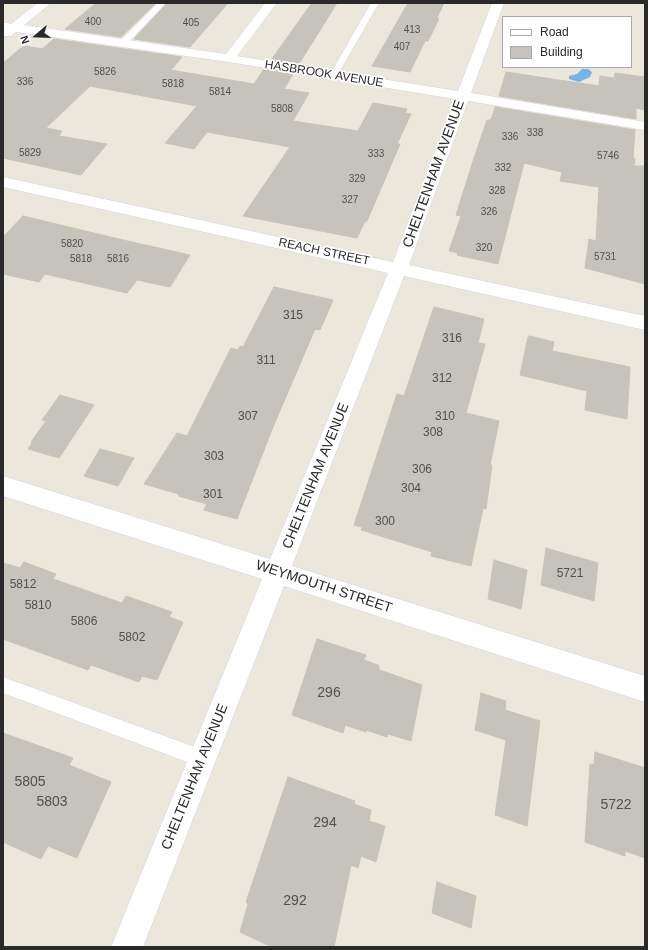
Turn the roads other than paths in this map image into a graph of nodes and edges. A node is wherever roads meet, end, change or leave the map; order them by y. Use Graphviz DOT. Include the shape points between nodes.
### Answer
graph roads {
  1 [pos="45,3"];
  2 [pos="162,3"];
  3 [pos="272,3"];
  4 [pos="375,3"];
  5 [pos="498,3"];
  6 [pos="9,27"];
  7 [pos="3,36"];
  8 [pos="122,43"];
  9 [pos="229,58"];
  10 [pos="333,76"];
  11 [pos="463,96"];
  12 [pos="645,126"];
  13 [pos="3,182"];
  14 [pos="399,268"];
  15 [pos="645,323"];
  16 [pos="3,486"];
  17 [pos="277,573"];
  18 [pos="3,685"];
  19 [pos="645,689"];
  20 [pos="203,759"];
  21 [pos="127,947"];
  1 -- 6 [label="street"];
  2 -- 8 [label="lane"];
  3 -- 9 [label="street"];
  4 -- 10 [label="lane"];
  5 -- 11 [label="street, CHELTENHAM AVENUE"];
  6 -- 7 [label="street"];
  6 -- 8 [label="street, HASBROOK AVENUE"];
  8 -- 9 [label="street, HASBROOK AVENUE"];
  9 -- 10 [label="street, HASBROOK AVENUE"];
  10 -- 11 [label="street, HASBROOK AVENUE"];
  11 -- 12 [label="street, HASBROOK AVENUE"];
  11 -- 14 [label="street, CHELTENHAM AVENUE"];
  13 -- 14 [label="street, REACH STREET"];
  14 -- 15 [label="street, REACH STREET"];
  14 -- 17 [label="street, CHELTENHAM AVENUE"];
  16 -- 17 [label="street, WEYMOUTH STREET"];
  17 -- 19 [label="street, WEYMOUTH STREET"];
  17 -- 20 [label="street, CHELTENHAM AVENUE"];
  18 -- 20 [label="lane"];
  20 -- 21 [label="street, CHELTENHAM AVENUE"];
}
